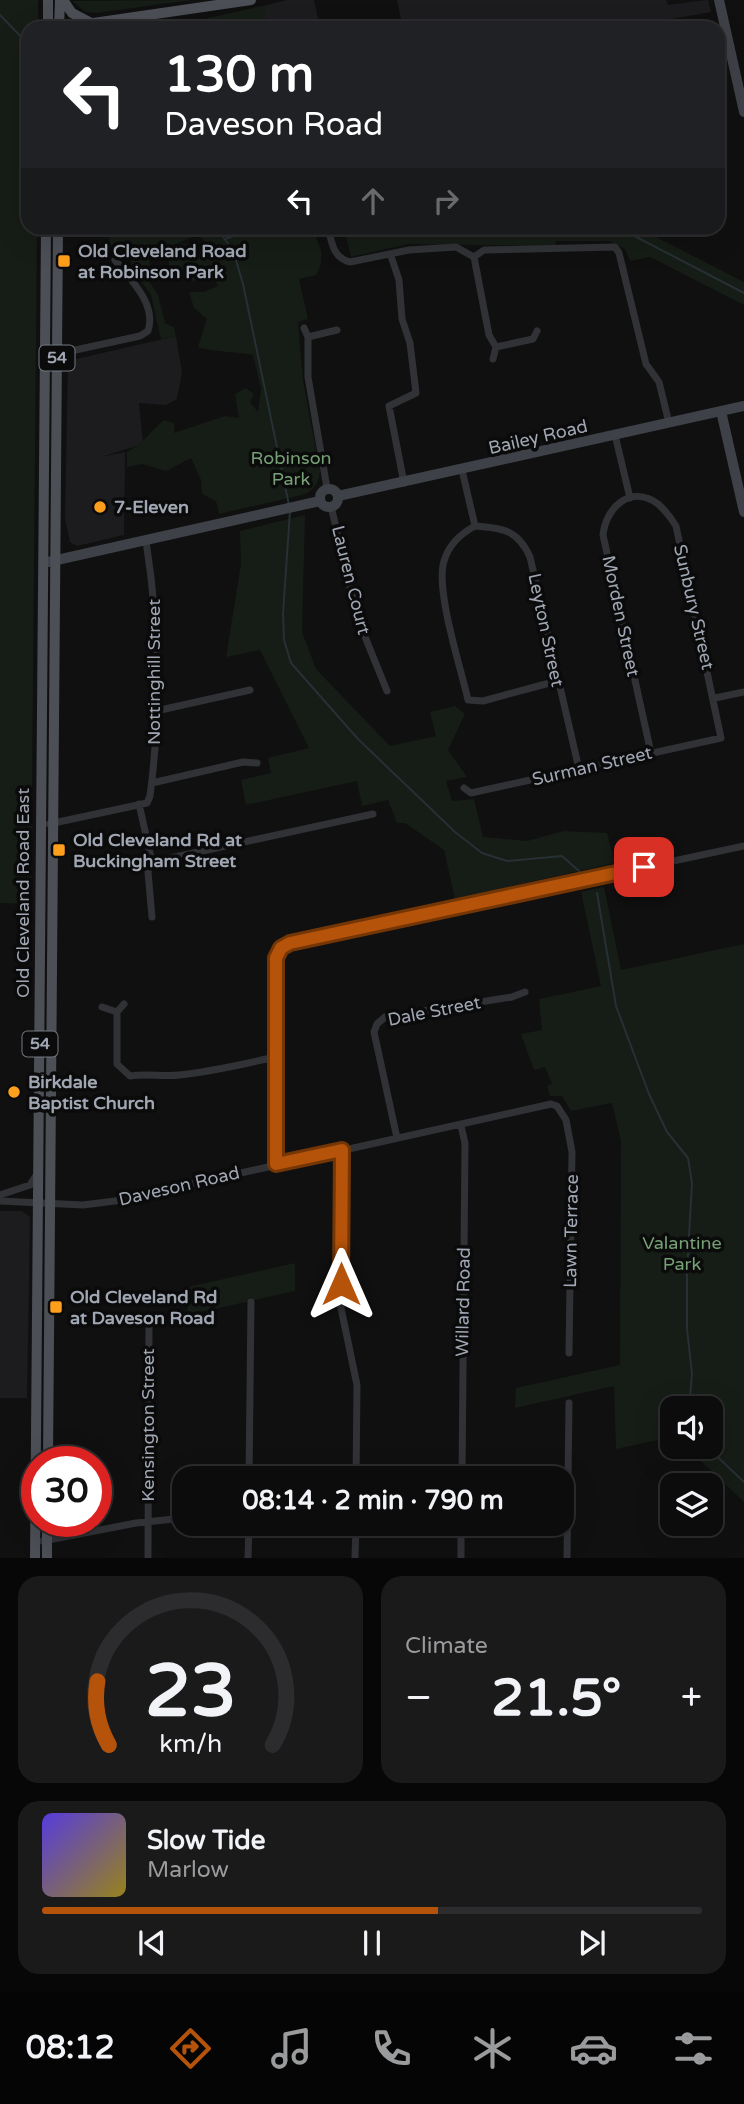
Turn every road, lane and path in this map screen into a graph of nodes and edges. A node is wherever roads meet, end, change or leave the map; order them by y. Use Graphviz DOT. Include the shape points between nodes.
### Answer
graph roads {
  1 [pos="48,0"];
  2 [pos="62,0"];
  3 [pos="251,0"];
  4 [pos="719,0"];
  5 [pos="232,1"];
  6 [pos="135,19"];
  7 [pos="48,21"];
  8 [pos="60,21"];
  9 [pos="86,21"];
  10 [pos="112,21"];
  11 [pos="128,21"];
  12 [pos="724,21"];
  13 [pos="725,27"];
  14 [pos="744,112"];
  15 [pos="46,235"];
  16 [pos="58,235"];
  17 [pos="330,235"];
  18 [pos="391,256"];
  19 [pos="474,257"];
  20 [pos="116,260"];
  21 [pos="304,328"];
  22 [pos="337,330"];
  23 [pos="537,331"];
  24 [pos="307,337"];
  25 [pos="533,339"];
  26 [pos="496,346"];
  27 [pos="540,346"];
  28 [pos="57,354"];
  29 [pos="493,359"];
  30 [pos="744,406"];
  31 [pos="721,411"];
  32 [pos="669,423"];
  33 [pos="615,435"];
  34 [pos="462,470"];
  35 [pos="404,483"];
  36 [pos="327,488"];
  37 [pos="338,496"];
  38 [pos="633,497"];
  39 [pos="320,501"];
  40 [pos="331,506"];
  41 [pos="744,512"];
  42 [pos="475,526"];
  43 [pos="146,541"];
  44 [pos="49,562"];
  45 [pos="557,681"];
  46 [pos="250,690"];
  47 [pos="387,691"];
  48 [pos="744,692"];
  49 [pos="715,698"];
  50 [pos="156,711"];
  51 [pos="721,738"];
  52 [pos="651,753"];
  53 [pos="257,763"];
  54 [pos="579,769"];
  55 [pos="152,783"];
  56 [pos="464,788"];
  57 [pos="143,803"];
  58 [pos="373,814"];
  59 [pos="47,824"];
  60 [pos="744,846"];
  61 [pos="152,862"];
  62 [pos="152,917"];
  63 [pos="525,992"];
  64 [pos="124,1004"];
  65 [pos="102,1007"];
  66 [pos="117,1012"];
  67 [pos="276,1057"];
  68 [pos="562,1111"];
  69 [pos="461,1126"];
  70 [pos="397,1138"];
  71 [pos="342,1150"];
  72 [pos="276,1164"];
  73 [pos="38,1169"];
  74 [pos="0,1198"];
  75 [pos="44,1203"];
  76 [pos="251,1302"];
  77 [pos="149,1327"];
  78 [pos="569,1353"];
  79 [pos="569,1404"];
  80 [pos="48,1446"];
  81 [pos="249,1466"];
  82 [pos="356,1466"];
  83 [pos="462,1466"];
  84 [pos="172,1520"];
  85 [pos="149,1523"];
  86 [pos="249,1536"];
  87 [pos="356,1536"];
  88 [pos="461,1536"];
  89 [pos="42,1537"];
  90 [pos="41,1541"];
  91 [pos="36,1558"];
  92 [pos="47,1558"];
  93 [pos="148,1558"];
  94 [pos="248,1558"];
  95 [pos="355,1558"];
  96 [pos="461,1558"];
  97 [pos="568,1558"];
  1 -- 7 [label="main road"];
  2 -- 8 [label="main road"];
  2 -- 9 [label="main road"];
  3 -- 5 [label="main road"];
  4 -- 12 [label="street"];
  5 -- 6 [label="main road"];
  6 -- 10 [label="main road"];
  6 -- 11 [label="main road"];
  13 -- 14 [label="street"];
  15 -- 44 [label="main road, Old Cleveland Road East / 54"];
  16 -- 28 [label="main road, Old Cleveland Road East / 54"];
  17 -- 18 [label="street" via="334,252 342,260"];
  18 -- 19 [label="street" via="456,247"];
  18 -- 35 [label="street" via="399,279 416,393 389,406"];
  19 -- 26 [label="street" via="489,335"];
  19 -- 32 [label="street" via="484,250 615,247 646,364 659,383"];
  20 -- 28 [label="street" via="146,302 148,331"];
  21 -- 24 [label="street"];
  22 -- 24 [label="street"];
  23 -- 25 [label="street"];
  24 -- 36 [label="street" via="308,377"];
  25 -- 26 [label="street"];
  25 -- 27 [label="street"];
  26 -- 29 [label="street"];
  28 -- 44 [label="main road, Old Cleveland Road East / 54"];
  30 -- 31 [label="street, Bailey Road"];
  31 -- 32 [label="street, Bailey Road"];
  31 -- 41 [label="street"];
  32 -- 33 [label="street, Bailey Road"];
  33 -- 34 [label="street, Bailey Road"];
  33 -- 38 [label="street"];
  34 -- 35 [label="street, Bailey Road"];
  34 -- 42 [label="street"];
  35 -- 37 [label="street, Bailey Road"];
  36 -- 37 [label="street"];
  36 -- 39 [label="street"];
  37 -- 40 [label="street"];
  38 -- 49 [label="street, Sunbury Street" via="661,506 676,526"];
  38 -- 52 [label="street, Morden Street" via="609,511 603,535"];
  39 -- 40 [label="street"];
  39 -- 43 [label="street"];
  40 -- 47 [label="street, Lauren Court" via="357,617"];
  42 -- 45 [label="street, Leyton Street" via="506,530 523,541"];
  42 -- 45 [label="street" via="449,548 442,584 468,700 483,701"];
  43 -- 44 [label="street"];
  43 -- 50 [label="street, Nottinghill Street" via="154,586"];
  44 -- 59 [label="main road, Old Cleveland Road East / 54"];
  45 -- 54 [label="street, Leyton Street"];
  46 -- 50 [label="street"];
  48 -- 49 [label="street"];
  49 -- 51 [label="street, Sunbury Street"];
  50 -- 55 [label="street, Nottinghill Street"];
  51 -- 52 [label="street, Surman Street"];
  52 -- 54 [label="street, Surman Street"];
  53 -- 55 [label="street" via="243,762"];
  54 -- 56 [label="street, Surman Street" via="471,793"];
  55 -- 57 [label="street, Nottinghill Street"];
  57 -- 59 [label="street"];
  57 -- 61 [label="street"];
  58 -- 61 [label="street"];
  59 -- 73 [label="main road, Old Cleveland Road East / 54"];
  59 -- 75 [label="main road, Old Cleveland Road East / 54"];
  60 -- 67 [label="street" via="290,943 276,958"];
  61 -- 62 [label="street" via="148,872"];
  63 -- 70 [label="street, Dale Street" via="385,1017 377,1024 374,1032"];
  64 -- 66 [label="street"];
  65 -- 66 [label="street"];
  66 -- 67 [label="street" via="117,1064 130,1076 201,1073"];
  67 -- 72 [label="street"];
  68 -- 69 [label="street, Daveson Road" via="551,1104"];
  68 -- 78 [label="street, Lawn Terrace" via="572,1152"];
  69 -- 70 [label="street, Daveson Road"];
  69 -- 83 [label="street, Willard Road" via="465,1143"];
  70 -- 71 [label="street, Daveson Road"];
  71 -- 72 [label="street, Daveson Road"];
  71 -- 82 [label="street" via="341,1308 357,1385"];
  72 -- 75 [label="street, Daveson Road" via="115,1201"];
  73 -- 74 [label="street" via="30,1185"];
  73 -- 75 [label="main road, Old Cleveland Road East / 54"];
  74 -- 75 [label="street, Daveson Road"];
  75 -- 80 [label="main road, Old Cleveland Road East / 54"];
  75 -- 90 [label="main road, Old Cleveland Road East / 54"];
  76 -- 81 [label="street"];
  77 -- 85 [label="street, Kensington Street"];
  79 -- 97 [label="street"];
  84 -- 85 [label="street"];
  85 -- 90 [label="street"];
  85 -- 93 [label="street, Kensington Street"];
  86 -- 94 [label="street"];
  87 -- 95 [label="street"];
  88 -- 96 [label="street"];
  89 -- 90 [label="main road, Old Cleveland Road East / 54"];
  90 -- 91 [label="main road, Old Cleveland Road East / 54"];
  90 -- 92 [label="main road, Old Cleveland Road East / 54"];
}
